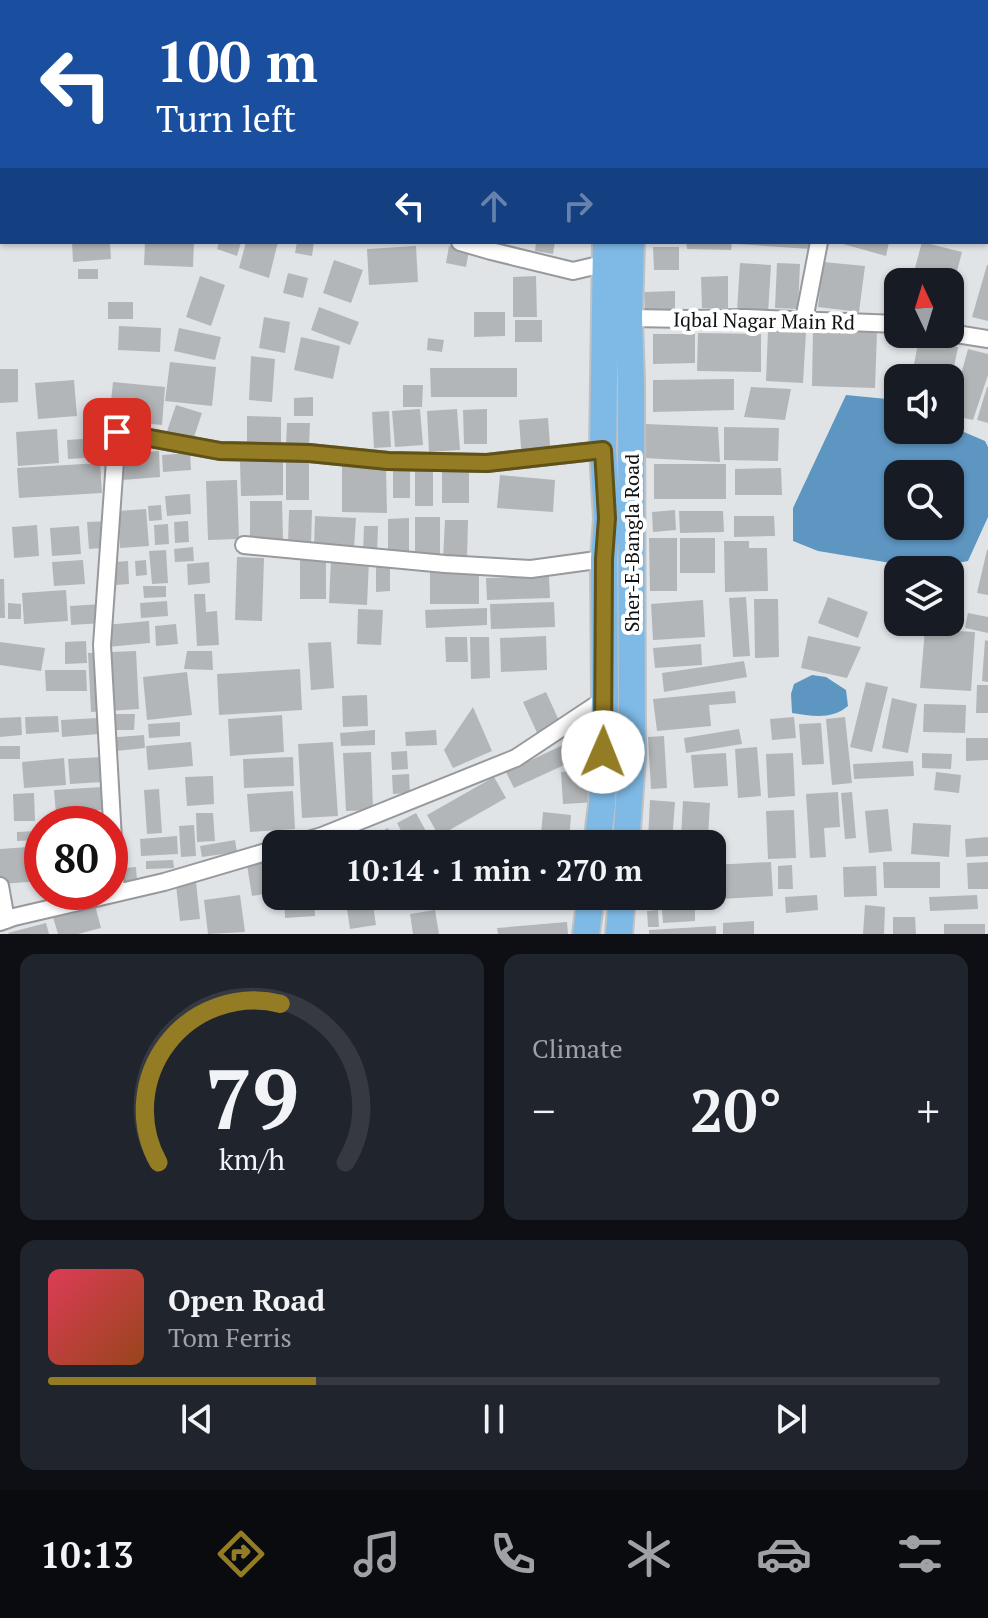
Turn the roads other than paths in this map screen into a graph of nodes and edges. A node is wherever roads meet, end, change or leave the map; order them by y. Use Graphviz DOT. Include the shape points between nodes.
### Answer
graph roads {
  1 [pos="468,244"];
  2 [pos="631,244"];
  3 [pos="819,244"];
  4 [pos="606,252"];
  5 [pos="629,318"];
  6 [pos="804,320"];
  7 [pos="884,323"];
  8 [pos="964,335"];
  9 [pos="988,339"];
  10 [pos="603,450"];
  11 [pos="244,545"];
  12 [pos="604,559"];
  13 [pos="604,614"];
  14 [pos="632,617"];
  15 [pos="605,699"];
  16 [pos="111,806"];
  17 [pos="337,830"];
  18 [pos="599,830"];
  19 [pos="627,830"];
  20 [pos="262,853"];
  21 [pos="0,886"];
  22 [pos="128,890"];
  23 [pos="47,910"];
  24 [pos="589,910"];
  25 [pos="621,910"];
  26 [pos="3,921"];
  27 [pos="586,934"];
  28 [pos="619,934"];
  1 -- 4 [label="street" via="573,271"];
  2 -- 5 [label="highway, Sher-E-Bangla Road"];
  3 -- 6 [label="street"];
  4 -- 10 [label="highway, Sher-E-Bangla Road"];
  5 -- 6 [label="street, Iqbal Nagar Main Rd"];
  5 -- 14 [label="highway, Sher-E-Bangla Road"];
  6 -- 7 [label="street, Iqbal Nagar Main Rd"];
  8 -- 9 [label="street"];
  10 -- 12 [label="highway, Sher-E-Bangla Road"];
  10 -- 16 [label="street" via="487,463 388,461 220,451 117,432 102,645"];
  11 -- 12 [label="street" via="531,569"];
  12 -- 13 [label="highway, Sher-E-Bangla Road"];
  13 -- 14 [label="highway"];
  13 -- 15 [label="highway, Sher-E-Bangla Road"];
  14 -- 19 [label="highway, Sher-E-Bangla Road"];
  15 -- 17 [label="street" via="516,758"];
  15 -- 18 [label="highway, Sher-E-Bangla Road"];
  20 -- 22 [label="street"];
  21 -- 26 [label="street"];
  23 -- 26 [label="street"];
  24 -- 27 [label="highway"];
  25 -- 28 [label="highway"];
}
